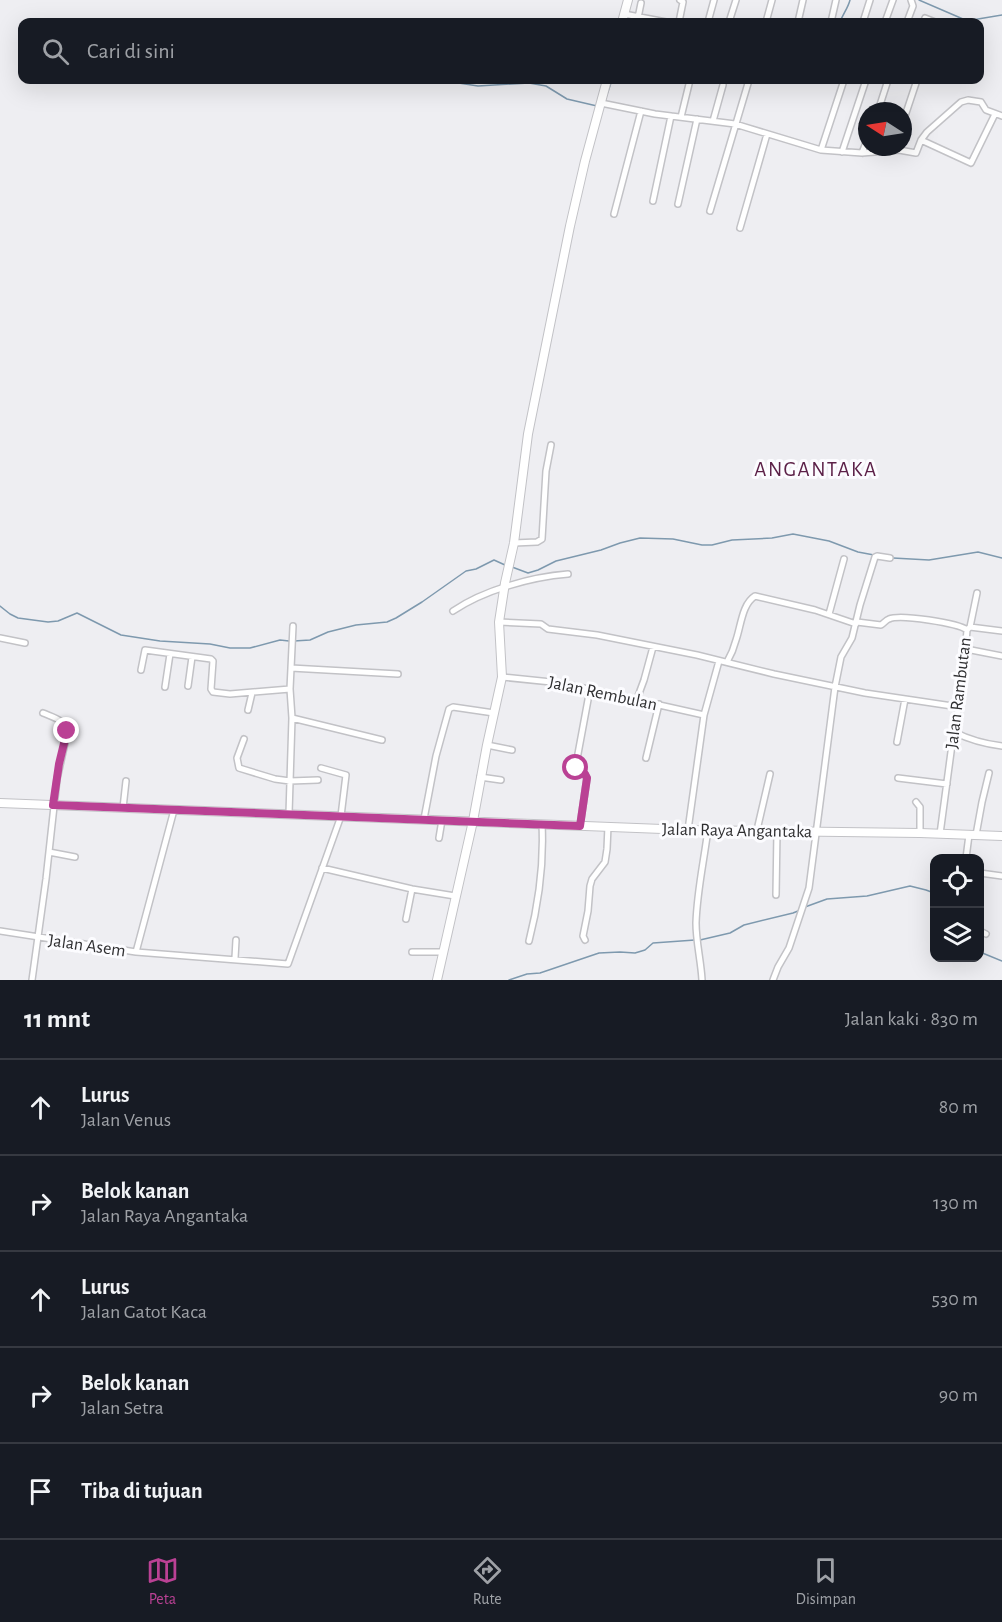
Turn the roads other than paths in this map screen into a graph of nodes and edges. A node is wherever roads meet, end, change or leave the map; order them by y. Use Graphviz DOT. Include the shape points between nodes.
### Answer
graph roads {
  1 [pos="628,0"];
  2 [pos="680,0"];
  3 [pos="714,0"];
  4 [pos="736,0"];
  5 [pos="772,0"];
  6 [pos="804,0"];
  7 [pos="837,0"];
  8 [pos="870,0"];
  9 [pos="893,0"];
  10 [pos="911,0"];
  11 [pos="641,3"];
  12 [pos="623,18"];
  13 [pos="638,18"];
  14 [pos="680,18"];
  15 [pos="709,18"];
  16 [pos="730,18"];
  17 [pos="767,18"];
  18 [pos="799,18"];
  19 [pos="832,18"];
  20 [pos="864,18"];
  21 [pos="886,18"];
  22 [pos="908,18"];
  23 [pos="606,84"];
  24 [pos="689,84"];
  25 [pos="748,84"];
  26 [pos="843,84"];
  27 [pos="865,84"];
  28 [pos="887,84"];
  29 [pos="916,84"];
  30 [pos="723,85"];
  31 [pos="881,102"];
  32 [pos="910,102"];
  33 [pos="601,103"];
  34 [pos="641,111"];
  35 [pos="999,115"];
  36 [pos="672,116"];
  37 [pos="681,117"];
  38 [pos="698,119"];
  39 [pos="713,121"];
  40 [pos="735,124"];
  41 [pos="767,134"];
  42 [pos="921,140"];
  43 [pos="821,150"];
  44 [pos="842,152"];
  45 [pos="912,152"];
  46 [pos="858,153"];
  47 [pos="653,201"];
  48 [pos="678,204"];
  49 [pos="710,211"];
  50 [pos="614,214"];
  51 [pos="740,228"];
  52 [pos="551,445"];
  53 [pos="513,543"];
  54 [pos="890,558"];
  55 [pos="844,559"];
  56 [pos="568,574"];
  57 [pos="504,588"];
  58 [pos="977,593"];
  59 [pos="453,611"];
  60 [pos="829,614"];
  61 [pos="499,622"];
  62 [pos="856,623"];
  63 [pos="293,626"];
  64 [pos="969,628"];
  65 [pos="1002,631"];
  66 [pos="0,638"];
  67 [pos="25,643"];
  68 [pos="653,647"];
  69 [pos="966,649"];
  70 [pos="170,654"];
  71 [pos="1002,656"];
  72 [pos="192,657"];
  73 [pos="719,661"];
  74 [pos="727,662"];
  75 [pos="291,668"];
  76 [pos="141,670"];
  77 [pos="398,674"];
  78 [pos="502,677"];
  79 [pos="188,686"];
  80 [pos="165,687"];
  81 [pos="835,687"];
  82 [pos="290,689"];
  83 [pos="590,689"];
  84 [pos="252,693"];
  85 [pos="637,699"];
  86 [pos="905,699"];
  87 [pos="659,704"];
  88 [pos="959,707"];
  89 [pos="248,710"];
  90 [pos="42,713"];
  91 [pos="494,713"];
  92 [pos="704,715"];
  93 [pos="292,718"];
  94 [pos="954,732"];
  95 [pos="244,739"];
  96 [pos="382,740"];
  97 [pos="897,742"];
  98 [pos="487,745"];
  99 [pos="1002,746"];
  100 [pos="512,750"];
  101 [pos="646,758"];
  102 [pos="321,768"];
  103 [pos="989,773"];
  104 [pos="770,774"];
  105 [pos="480,777"];
  106 [pos="898,778"];
  107 [pos="318,780"];
  108 [pos="501,780"];
  109 [pos="126,781"];
  110 [pos="290,781"];
  111 [pos="947,784"];
  112 [pos="916,802"];
  113 [pos="0,803"];
  114 [pos="53,805"];
  115 [pos="123,808"];
  116 [pos="174,810"];
  117 [pos="289,813"];
  118 [pos="341,816"];
  119 [pos="424,819"];
  120 [pos="442,820"];
  121 [pos="473,821"];
  122 [pos="542,824"];
  123 [pos="580,826"];
  124 [pos="608,826"];
  125 [pos="708,829"];
  126 [pos="688,830"];
  127 [pos="757,830"];
  128 [pos="777,831"];
  129 [pos="816,831"];
  130 [pos="920,833"];
  131 [pos="940,834"];
  132 [pos="973,835"];
  133 [pos="1002,836"];
  134 [pos="439,838"];
  135 [pos="49,852"];
  136 [pos="967,854"];
  137 [pos="75,858"];
  138 [pos="322,868"];
  139 [pos="984,874"];
  140 [pos="1002,876"];
  141 [pos="412,889"];
  142 [pos="776,895"];
  143 [pos="455,896"];
  144 [pos="406,919"];
  145 [pos="0,931"];
  146 [pos="37,938"];
  147 [pos="236,940"];
  148 [pos="585,940"];
  149 [pos="529,941"];
  150 [pos="136,952"];
  151 [pos="412,952"];
  152 [pos="443,952"];
  153 [pos="235,958"];
  154 [pos="438,976"];
  155 [pos="32,980"];
  156 [pos="702,980"];
  157 [pos="773,980"];
  1 -- 12 [label="main road"];
  2 -- 14 [label="street" via="683,5"];
  3 -- 15 [label="street"];
  4 -- 16 [label="street"];
  5 -- 17 [label="street"];
  6 -- 18 [label="street"];
  7 -- 19 [label="street"];
  8 -- 20 [label="street"];
  9 -- 21 [label="street"];
  10 -- 22 [label="street"];
  11 -- 13 [label="street"];
  12 -- 13 [label="street"];
  23 -- 33 [label="main road"];
  24 -- 37 [label="street"];
  25 -- 40 [label="street"];
  26 -- 43 [label="street"];
  27 -- 44 [label="street"];
  28 -- 31 [label="street"];
  29 -- 32 [label="street"];
  30 -- 39 [label="street"];
  33 -- 34 [label="street"];
  33 -- 53 [label="main road" via="570,226 542,363"];
  34 -- 36 [label="street"];
  34 -- 50 [label="street"];
  35 -- 42 [label="street" via="986,110 981,102 964,101"];
  35 -- 42 [label="street" via="971,163"];
  36 -- 37 [label="street"];
  36 -- 47 [label="street"];
  37 -- 38 [label="street"];
  38 -- 39 [label="street"];
  38 -- 48 [label="street"];
  39 -- 40 [label="street"];
  40 -- 41 [label="street"];
  40 -- 49 [label="street"];
  41 -- 43 [label="street"];
  41 -- 51 [label="street"];
  42 -- 45 [label="street" via="916,153"];
  43 -- 44 [label="street"];
  44 -- 46 [label="street"];
  52 -- 53 [label="street" via="542,539"];
  53 -- 57 [label="main road"];
  54 -- 62 [label="street" via="876,556"];
  55 -- 60 [label="street"];
  56 -- 57 [label="street" via="542,576"];
  57 -- 59 [label="street"];
  57 -- 61 [label="main road"];
  58 -- 64 [label="street"];
  60 -- 62 [label="street"];
  60 -- 74 [label="street" via="754,596"];
  61 -- 68 [label="street" via="541,624 546,629"];
  61 -- 78 [label="main road"];
  62 -- 64 [label="street, Jalan Rambutan" via="918,619"];
  62 -- 81 [label="street" via="841,657"];
  63 -- 75 [label="street"];
  64 -- 65 [label="street"];
  64 -- 69 [label="street, Jalan Rambutan"];
  66 -- 67 [label="street"];
  68 -- 73 [label="street"];
  68 -- 85 [label="street"];
  69 -- 71 [label="street"];
  69 -- 88 [label="street, Jalan Rambutan"];
  70 -- 72 [label="street"];
  70 -- 76 [label="street" via="145,650"];
  70 -- 80 [label="street"];
  72 -- 79 [label="street"];
  72 -- 84 [label="street" via="212,660 213,692"];
  73 -- 74 [label="street"];
  73 -- 92 [label="street"];
  74 -- 81 [label="street"];
  75 -- 77 [label="street"];
  75 -- 82 [label="street"];
  78 -- 83 [label="street, Jalan Rembulan"];
  78 -- 91 [label="main road"];
  81 -- 86 [label="street"];
  81 -- 129 [label="street"];
  82 -- 84 [label="street"];
  82 -- 93 [label="street"];
  83 -- 85 [label="street, Jalan Rembulan"];
  83 -- 123 [label="street" via="575,770 587,778"];
  84 -- 89 [label="street"];
  85 -- 87 [label="street, Jalan Rembulan"];
  86 -- 88 [label="street"];
  86 -- 97 [label="street"];
  87 -- 92 [label="street, Jalan Rembulan"];
  87 -- 101 [label="street"];
  88 -- 94 [label="street, Jalan Rambutan"];
  90 -- 114 [label="street" via="60,720 67,731"];
  91 -- 98 [label="main road"];
  91 -- 119 [label="street" via="449,709"];
  92 -- 126 [label="street"];
  93 -- 96 [label="street"];
  93 -- 110 [label="street"];
  94 -- 99 [label="street" via="984,744"];
  94 -- 111 [label="street, Jalan Rambutan"];
  95 -- 110 [label="street" via="237,758 238,768"];
  98 -- 100 [label="street"];
  98 -- 105 [label="main road"];
  102 -- 118 [label="street" via="346,775"];
  103 -- 132 [label="street"];
  104 -- 127 [label="street"];
  105 -- 108 [label="street"];
  105 -- 121 [label="main road"];
  106 -- 111 [label="street"];
  107 -- 110 [label="street"];
  109 -- 115 [label="street"];
  110 -- 117 [label="street"];
  111 -- 131 [label="street, Jalan Rambutan"];
  112 -- 130 [label="street" via="920,807"];
  113 -- 114 [label="main road, Jalan Raya Angantaka"];
  114 -- 115 [label="main road, Jalan Raya Angantaka"];
  114 -- 135 [label="street"];
  115 -- 116 [label="main road, Jalan Raya Angantaka"];
  116 -- 117 [label="main road, Jalan Raya Angantaka"];
  116 -- 150 [label="street"];
  117 -- 118 [label="main road, Jalan Raya Angantaka"];
  118 -- 119 [label="main road, Jalan Raya Angantaka"];
  118 -- 138 [label="street"];
  119 -- 120 [label="main road, Jalan Raya Angantaka"];
  120 -- 121 [label="main road, Jalan Raya Angantaka"];
  120 -- 134 [label="street"];
  121 -- 122 [label="main road, Jalan Raya Angantaka"];
  121 -- 143 [label="main road"];
  122 -- 123 [label="main road, Jalan Raya Angantaka"];
  122 -- 149 [label="street" via="541,880"];
  123 -- 124 [label="main road, Jalan Raya Angantaka"];
  124 -- 126 [label="main road, Jalan Raya Angantaka"];
  124 -- 148 [label="street" via="605,862 590,886"];
  125 -- 126 [label="main road, Jalan Raya Angantaka"];
  125 -- 127 [label="main road, Jalan Raya Angantaka"];
  125 -- 156 [label="street" via="696,925"];
  127 -- 128 [label="main road, Jalan Raya Angantaka"];
  128 -- 129 [label="main road, Jalan Raya Angantaka"];
  128 -- 142 [label="street"];
  129 -- 130 [label="main road, Jalan Raya Angantaka"];
  129 -- 157 [label="street" via="806,901"];
  130 -- 131 [label="main road, Jalan Raya Angantaka"];
  131 -- 132 [label="main road, Jalan Raya Angantaka"];
  132 -- 133 [label="main road, Jalan Raya Angantaka"];
  132 -- 136 [label="street"];
  135 -- 137 [label="street"];
  135 -- 146 [label="street"];
  138 -- 141 [label="street"];
  138 -- 153 [label="street, Jalan Asem" via="289,963"];
  139 -- 140 [label="street"];
  141 -- 143 [label="street"];
  141 -- 144 [label="street"];
  143 -- 152 [label="main road"];
  145 -- 146 [label="street, Jalan Asem"];
  146 -- 150 [label="street, Jalan Asem"];
  146 -- 155 [label="street"];
  147 -- 153 [label="street"];
  150 -- 153 [label="street, Jalan Asem"];
  151 -- 152 [label="street"];
  152 -- 154 [label="main road"];
}
